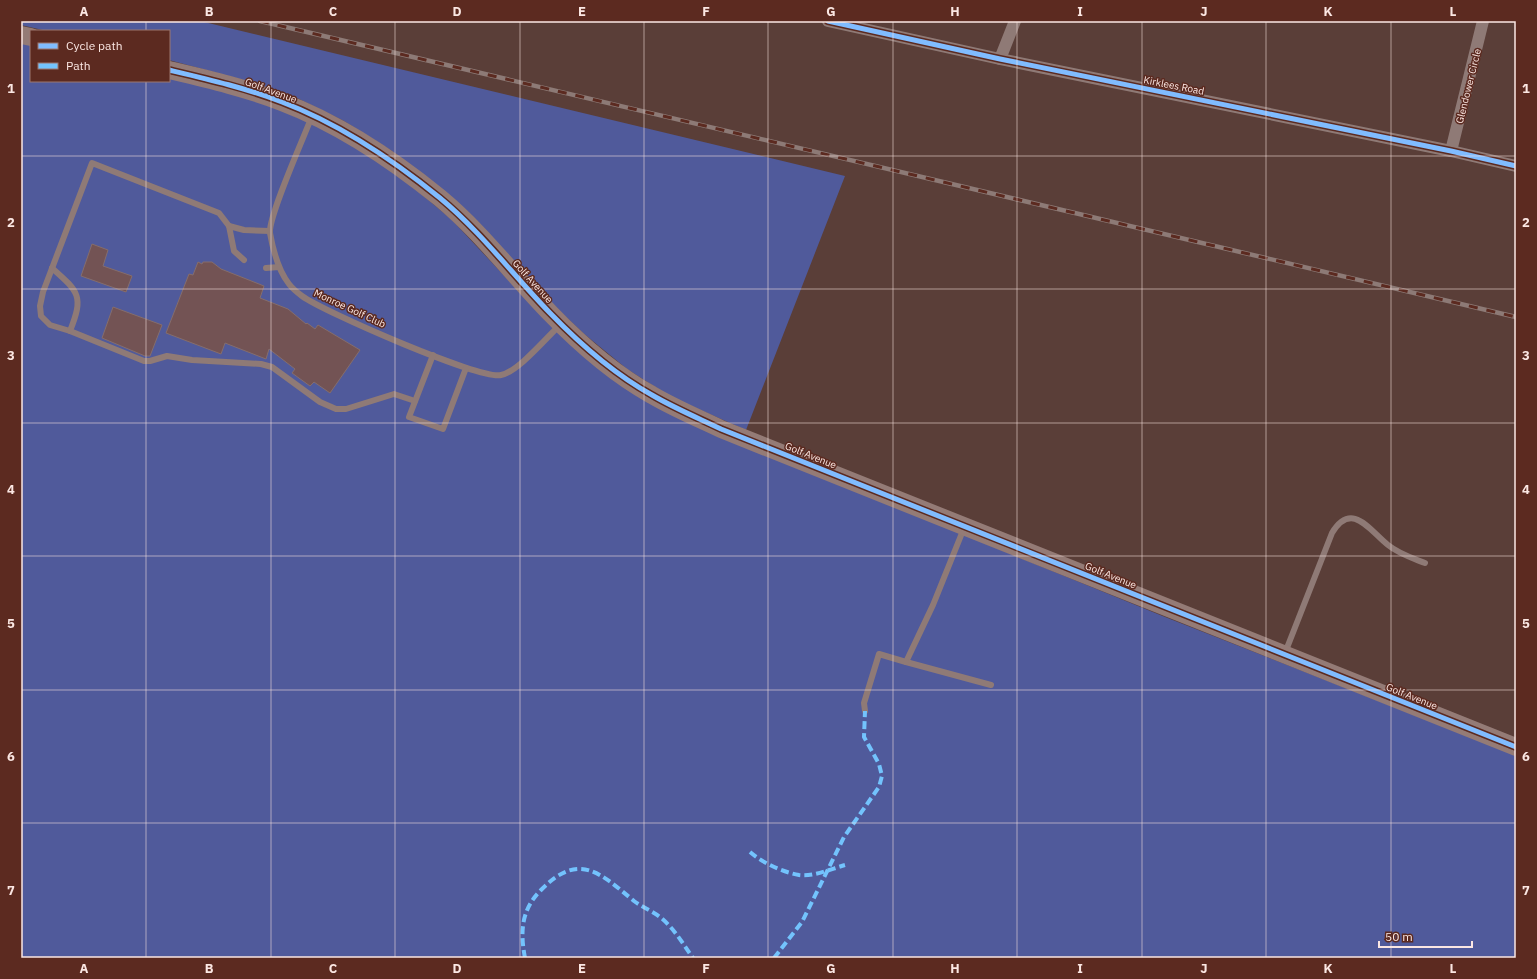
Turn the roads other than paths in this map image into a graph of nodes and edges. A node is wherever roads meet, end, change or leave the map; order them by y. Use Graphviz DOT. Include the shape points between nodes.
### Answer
graph roads {
  1 [pos="828,21"];
  2 [pos="1015,21"];
  3 [pos="1483,21"];
  4 [pos="1000,59"];
  5 [pos="170,70"];
  6 [pos="312,115"];
  7 [pos="1452,151"];
  8 [pos="1516,166"];
  9 [pos="230,226"];
  10 [pos="270,231"];
  11 [pos="244,260"];
  12 [pos="279,266"];
  13 [pos="52,268"];
  14 [pos="266,268"];
  15 [pos="561,324"];
  16 [pos="70,331"];
  17 [pos="433,356"];
  18 [pos="466,368"];
  19 [pos="416,401"];
  20 [pos="965,526"];
  21 [pos="1425,563"];
  22 [pos="1284,654"];
  23 [pos="906,662"];
  24 [pos="991,685"];
  25 [pos="865,711"];
  26 [pos="1516,747"];
  1 -- 4 [label="street, Kirklees Road"];
  2 -- 4 [label="street"];
  3 -- 7 [label="street, Glendower Circle"];
  4 -- 7 [label="street, Kirklees Road"];
  5 -- 6 [label="street, Golf Avenue" via="254,92"];
  6 -- 10 [label="lane, Monroe Golf Club" via="275,211"];
  6 -- 15 [label="street, Golf Avenue" via="378,151 441,199 463,219"];
  7 -- 8 [label="street, Kirklees Road"];
  9 -- 10 [label="lane" via="244,230"];
  9 -- 11 [label="lane" via="234,251"];
  9 -- 13 [label="lane" via="219,213 92,163"];
  10 -- 12 [label="lane, Monroe Golf Club"];
  12 -- 14 [label="lane"];
  12 -- 17 [label="lane, Monroe Golf Club" via="289,284 302,296 334,313"];
  13 -- 16 [label="lane" via="77,294 78,311"];
  13 -- 16 [label="lane" via="43,292 41,316 50,325"];
  15 -- 18 [label="lane, Monroe Golf Club" via="514,370 499,376"];
  15 -- 20 [label="street, Golf Avenue" via="623,377 681,411"];
  16 -- 19 [label="lane" via="144,360 150,361 167,356 272,367 325,405 336,409 346,409 394,394"];
  17 -- 18 [label="lane, Monroe Golf Club"];
  17 -- 19 [label="lane"];
  18 -- 19 [label="lane" via="443,430 409,417"];
  20 -- 22 [label="street, Golf Avenue"];
  20 -- 23 [label="lane" via="933,605"];
  21 -- 22 [label="lane" via="1392,548 1373,529 1357,519 1342,520 1332,533"];
  22 -- 26 [label="street, Golf Avenue"];
  23 -- 24 [label="lane"];
  23 -- 25 [label="lane" via="879,654 864,703"];
}
